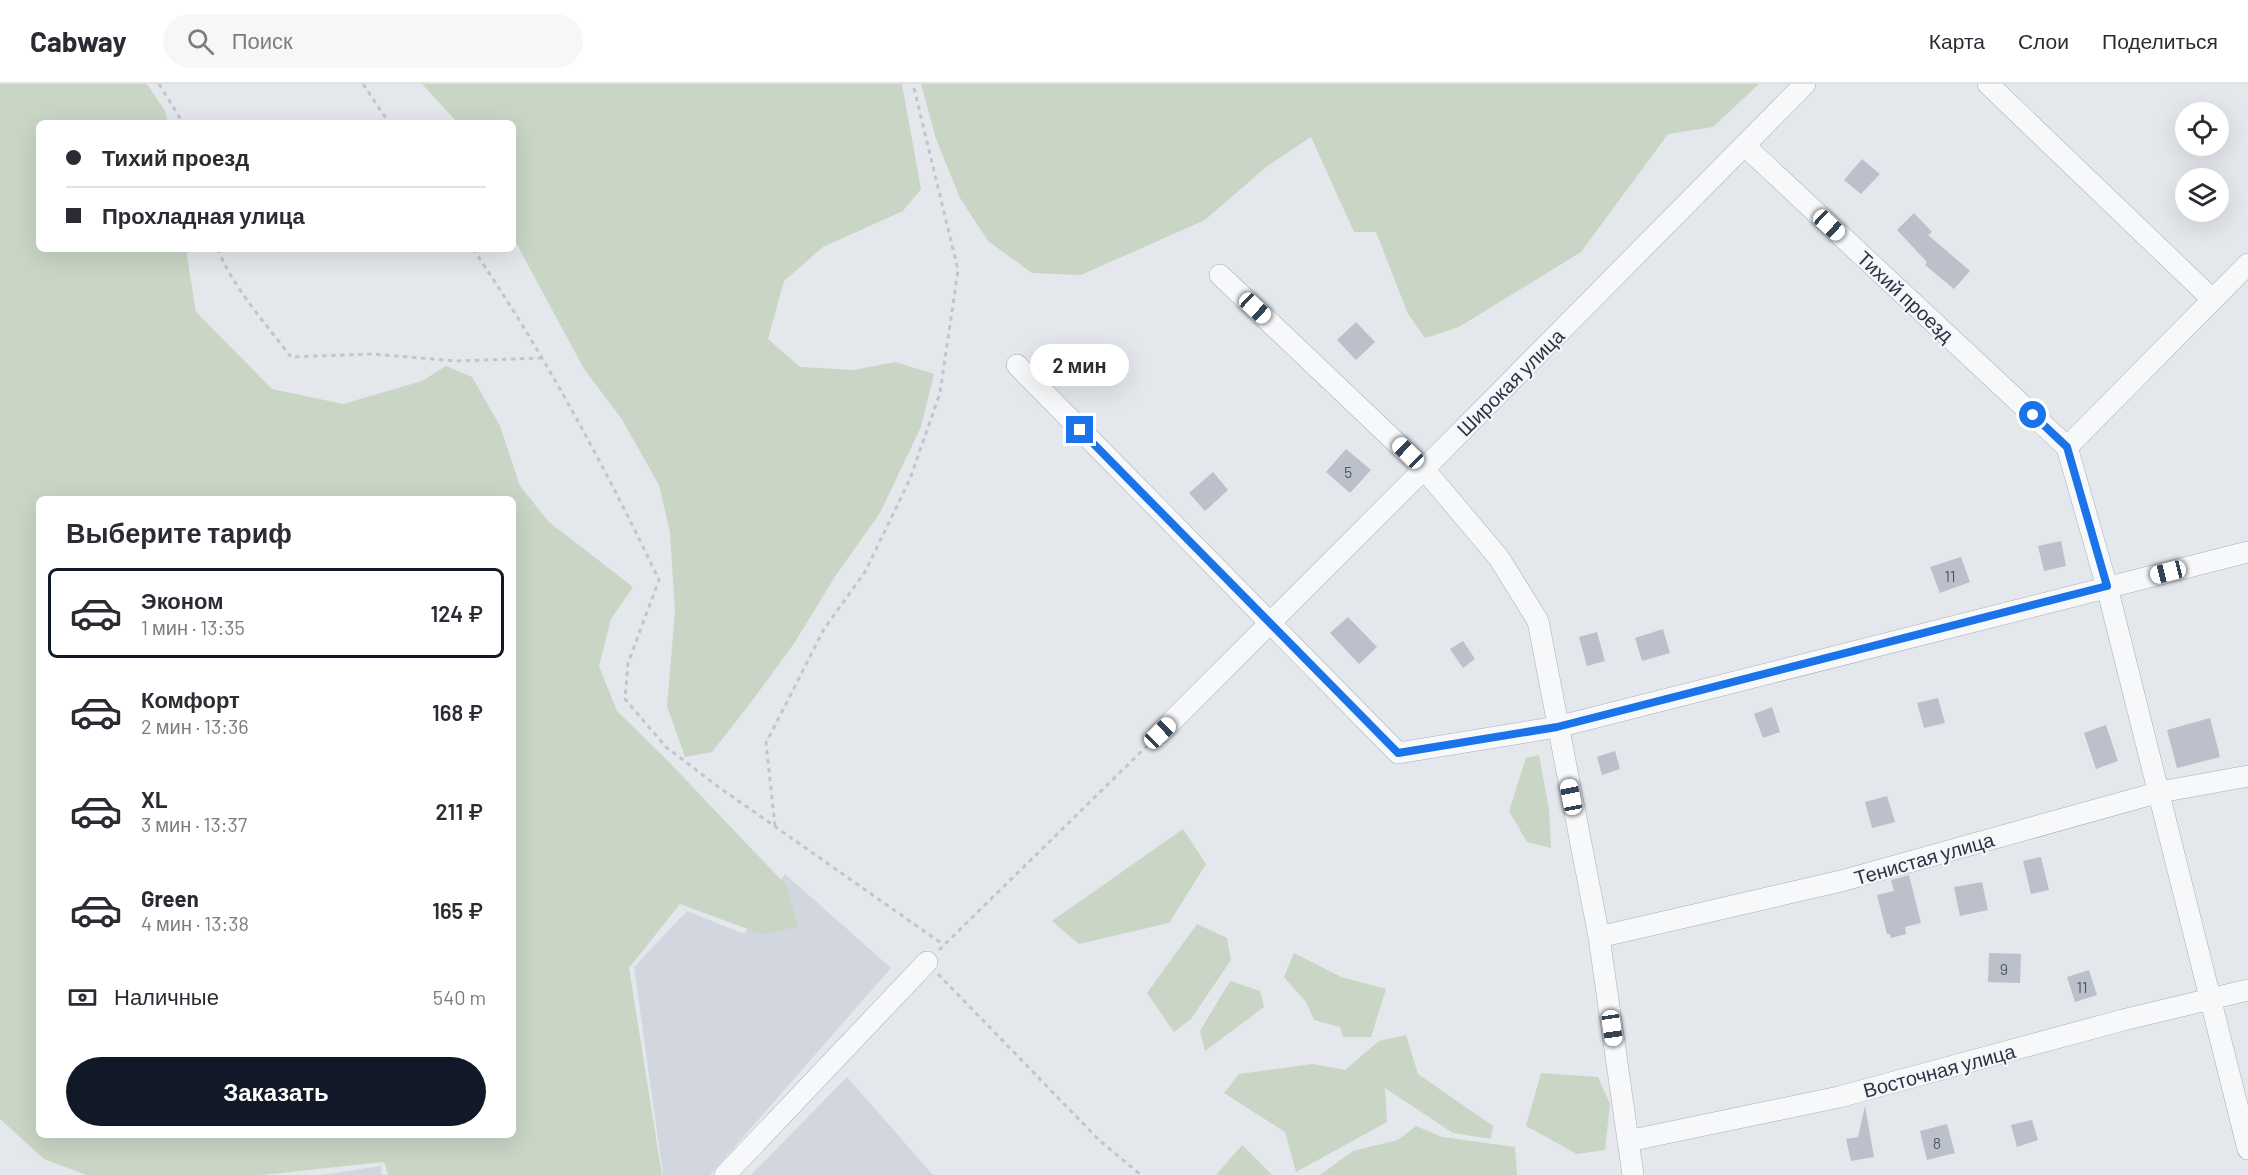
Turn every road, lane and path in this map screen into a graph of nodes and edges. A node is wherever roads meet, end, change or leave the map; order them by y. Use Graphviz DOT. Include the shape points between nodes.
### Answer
graph roads {
  1 [pos="159,84"];
  2 [pos="363,84"];
  3 [pos="913,84"];
  4 [pos="1805,84"];
  5 [pos="1988,84"];
  6 [pos="181,120"];
  7 [pos="386,120"];
  8 [pos="1744,146"];
  9 [pos="219,252"];
  10 [pos="475,252"];
  11 [pos="2248,264"];
  12 [pos="1220,274"];
  13 [pos="2212,300"];
  14 [pos="541,358"];
  15 [pos="1017,365"];
  16 [pos="2067,447"];
  17 [pos="1424,469"];
  18 [pos="2248,552"];
  19 [pos="2107,586"];
  20 [pos="1271,624"];
  21 [pos="1557,727"];
  22 [pos="1160,733"];
  23 [pos="2248,776"];
  24 [pos="2160,792"];
  25 [pos="775,826"];
  26 [pos="1599,937"];
  27 [pos="944,945"];
  28 [pos="927,962"];
  29 [pos="2248,990"];
  30 [pos="2210,1000"];
  31 [pos="1628,1142"];
  32 [pos="2248,1149"];
  33 [pos="725,1175"];
  34 [pos="1141,1175"];
  35 [pos="1633,1175"];
  1 -- 6 [label="path"];
  2 -- 7 [label="path"];
  3 -- 25 [label="path" via="958,270 940,393 910,479 865,572 824,629 766,742"];
  4 -- 8 [label="street, Широкая улица"];
  5 -- 13 [label="street"];
  8 -- 16 [label="street, Тихий проезд"];
  8 -- 17 [label="street, Широкая улица"];
  9 -- 14 [label="path" via="291,357 372,354 456,361"];
  10 -- 14 [label="path"];
  11 -- 13 [label="street"];
  12 -- 17 [label="street"];
  13 -- 16 [label="street"];
  14 -- 25 [label="path" via="628,515 659,580 628,663 625,699 666,747"];
  15 -- 20 [label="street"];
  16 -- 19 [label="street"];
  17 -- 20 [label="street, Широкая улица"];
  17 -- 21 [label="street" via="1499,558 1538,621"];
  18 -- 19 [label="street"];
  19 -- 21 [label="street"];
  19 -- 24 [label="street"];
  20 -- 21 [label="street" via="1398,753"];
  20 -- 22 [label="street, Широкая улица"];
  21 -- 26 [label="street"];
  22 -- 27 [label="path"];
  23 -- 24 [label="street, Тенистая улица"];
  24 -- 26 [label="street, Тенистая улица" via="1840,881"];
  24 -- 30 [label="street"];
  25 -- 27 [label="path"];
  26 -- 31 [label="street"];
  27 -- 28 [label="path"];
  28 -- 33 [label="street"];
  28 -- 34 [label="path" via="1099,1140"];
  29 -- 30 [label="street, Восточная улица"];
  30 -- 31 [label="street, Восточная улица" via="1839,1097"];
  30 -- 32 [label="street"];
  31 -- 35 [label="street"];
}
